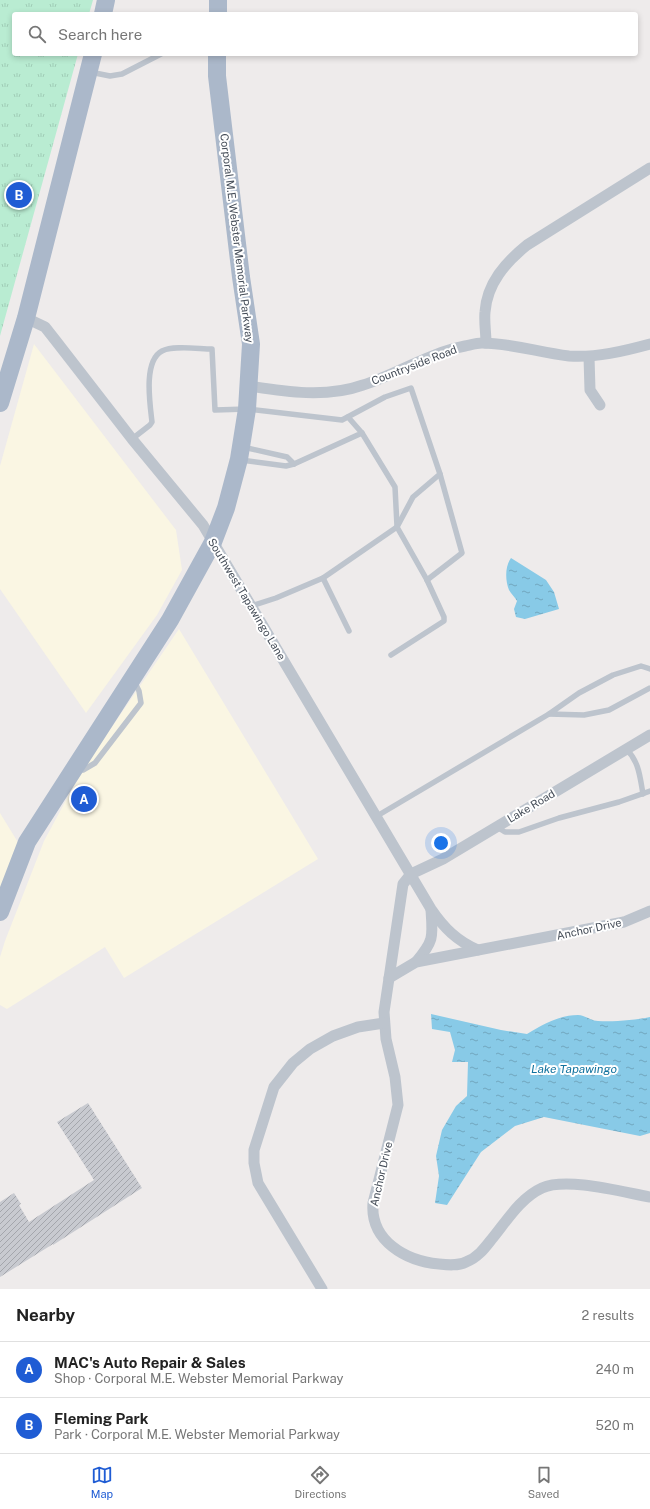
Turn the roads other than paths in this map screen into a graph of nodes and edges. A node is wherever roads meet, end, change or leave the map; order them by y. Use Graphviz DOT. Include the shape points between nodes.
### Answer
graph roads {
  1 [pos="106,0"];
  2 [pos="218,0"];
  3 [pos="103,12"];
  4 [pos="218,12"];
  5 [pos="92,56"];
  6 [pos="157,56"];
  7 [pos="217,56"];
  8 [pos="88,72"];
  9 [pos="650,168"];
  10 [pos="26,318"];
  11 [pos="486,343"];
  12 [pos="650,344"];
  13 [pos="589,356"];
  14 [pos="249,386"];
  15 [pos="0,403"];
  16 [pos="600,405"];
  17 [pos="247,409"];
  18 [pos="348,417"];
  19 [pos="362,433"];
  20 [pos="132,440"];
  21 [pos="240,453"];
  22 [pos="294,464"];
  23 [pos="440,474"];
  24 [pos="397,527"];
  25 [pos="213,542"];
  26 [pos="323,578"];
  27 [pos="427,580"];
  28 [pos="251,606"];
  29 [pos="350,631"];
  30 [pos="391,655"];
  31 [pos="650,669"];
  32 [pos="650,688"];
  33 [pos="549,714"];
  34 [pos="650,735"];
  35 [pos="626,749"];
  36 [pos="650,792"];
  37 [pos="643,794"];
  38 [pos="377,816"];
  39 [pos="497,827"];
  40 [pos="411,874"];
  41 [pos="431,909"];
  42 [pos="650,911"];
  43 [pos="0,912"];
  44 [pos="478,950"];
  45 [pos="416,962"];
  46 [pos="389,978"];
  47 [pos="384,1023"];
  48 [pos="650,1197"];
  49 [pos="322,1289"];
  1 -- 3 [label="main road"];
  2 -- 4 [label="main road"];
  5 -- 8 [label="main road"];
  6 -- 8 [label="lane" via="122,74 110,76"];
  7 -- 14 [label="main road, Corporal M.E. Webster Memorial Parkway" via="217,76 251,344"];
  8 -- 10 [label="main road"];
  9 -- 11 [label="street" via="512,257 499,273 488,296 485,312"];
  10 -- 15 [label="main road"];
  10 -- 20 [label="street, Southwest Tapawingo Lane" via="45,327"];
  11 -- 13 [label="street, Countryside Road" via="569,356"];
  11 -- 14 [label="street, Countryside Road" via="437,354 363,386 345,390 284,392"];
  12 -- 13 [label="street, Countryside Road"];
  13 -- 16 [label="street" via="590,390"];
  14 -- 17 [label="main road, Corporal M.E. Webster Memorial Parkway"];
  17 -- 18 [label="lane" via="342,420"];
  17 -- 20 [label="lane" via="215,410 212,349 162,351 154,357 150,366 152,422"];
  17 -- 21 [label="main road, Corporal M.E. Webster Memorial Parkway"];
  18 -- 19 [label="lane"];
  18 -- 23 [label="lane" via="385,397 410,388"];
  19 -- 22 [label="lane"];
  19 -- 24 [label="lane" via="395,487"];
  20 -- 25 [label="street, Southwest Tapawingo Lane" via="203,525"];
  21 -- 22 [label="lane" via="286,466"];
  21 -- 22 [label="lane" via="287,457"];
  21 -- 25 [label="main road, Corporal M.E. Webster Memorial Parkway" via="226,508"];
  23 -- 24 [label="lane" via="413,497"];
  23 -- 27 [label="lane" via="462,552"];
  24 -- 26 [label="lane"];
  24 -- 27 [label="lane"];
  25 -- 28 [label="street, Southwest Tapawingo Lane"];
  25 -- 43 [label="main road, Corporal M.E. Webster Memorial Parkway" via="170,620 27,842"];
  26 -- 28 [label="lane"];
  26 -- 29 [label="lane"];
  27 -- 30 [label="lane" via="444,621"];
  28 -- 38 [label="street, Southwest Tapawingo Lane"];
  31 -- 33 [label="lane" via="641,666 613,675 579,693"];
  32 -- 33 [label="lane" via="610,710 584,715"];
  33 -- 38 [label="lane"];
  34 -- 35 [label="street, Lake Road"];
  35 -- 37 [label="lane" via="638,766"];
  35 -- 39 [label="street, Lake Road"];
  36 -- 37 [label="lane"];
  37 -- 39 [label="lane" via="519,832 505,832"];
  38 -- 40 [label="street, Southwest Tapawingo Lane"];
  39 -- 40 [label="street, Lake Road" via="443,859"];
  40 -- 41 [label="street, Southwest Tapawingo Lane"];
  40 -- 46 [label="street" via="403,884"];
  41 -- 44 [label="street" via="449,932"];
  41 -- 45 [label="street, Anchor Drive" via="432,938 428,948"];
  42 -- 44 [label="street, Anchor Drive" via="624,922"];
  44 -- 45 [label="street, Anchor Drive"];
  45 -- 46 [label="street, Anchor Drive"];
  46 -- 47 [label="street, Anchor Drive"];
  47 -- 48 [label="street, Anchor Drive" via="398,1104 372,1214 384,1239 401,1254 430,1263 465,1263 477,1256 520,1203 542,1188 561,1184"];
  47 -- 49 [label="street" via="358,1027 333,1036 310,1049 293,1064 274,1087 254,1150 258,1183"];
}
